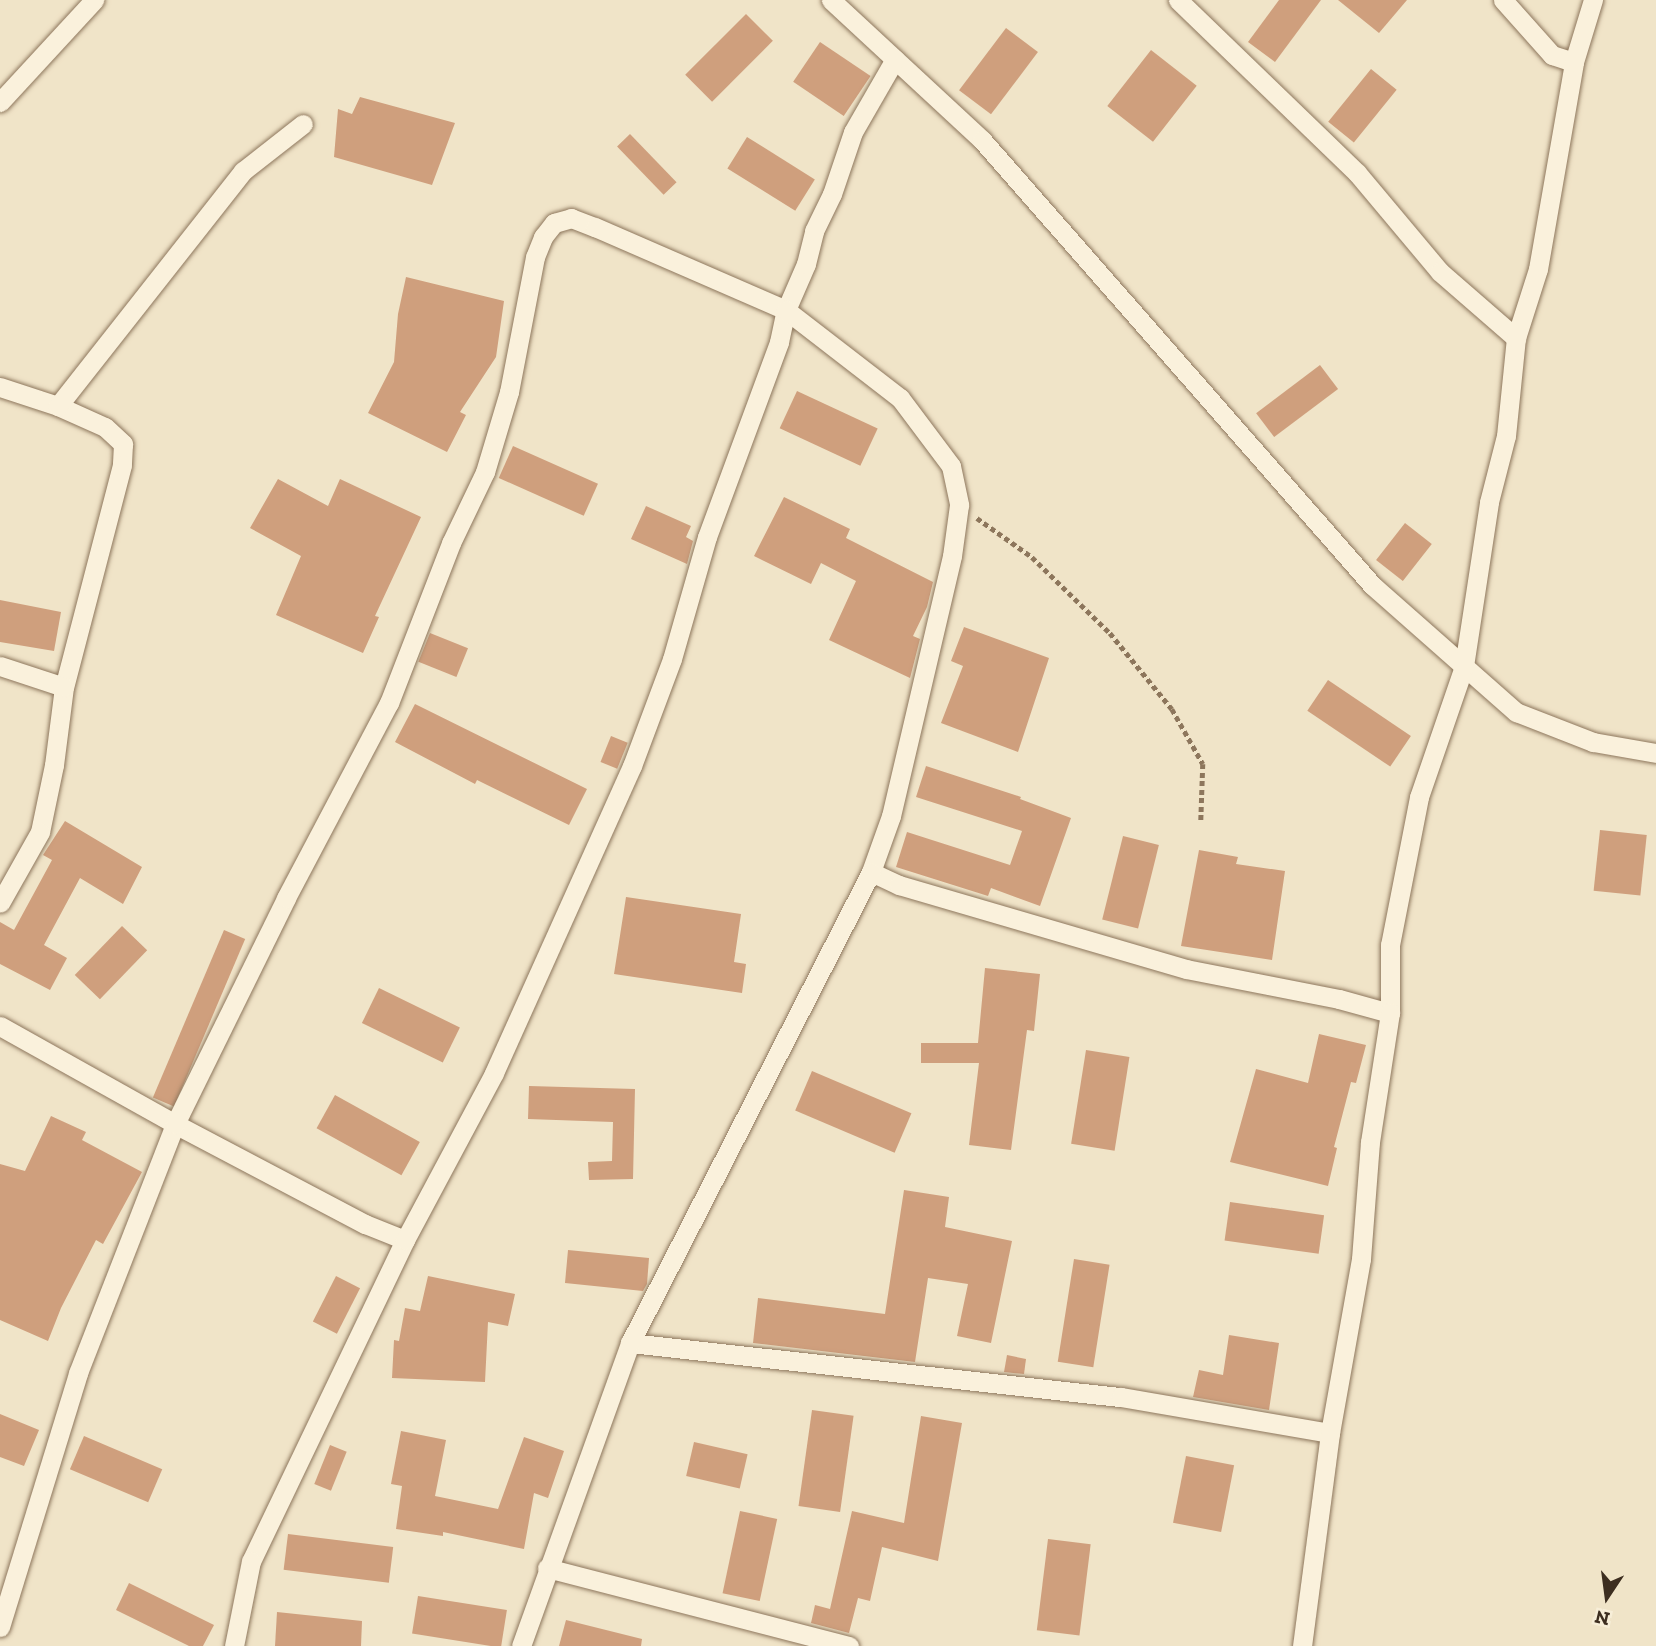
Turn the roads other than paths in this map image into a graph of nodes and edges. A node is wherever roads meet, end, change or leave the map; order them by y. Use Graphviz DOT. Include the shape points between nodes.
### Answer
graph roads {
  1 [pos="94,0"];
  2 [pos="831,0"];
  3 [pos="1178,0"];
  4 [pos="1503,0"];
  5 [pos="1593,0"];
  6 [pos="895,59"];
  7 [pos="1574,62"];
  8 [pos="0,102"];
  9 [pos="303,124"];
  10 [pos="786,310"];
  11 [pos="1516,338"];
  12 [pos="0,387"];
  13 [pos="58,406"];
  14 [pos="0,666"];
  15 [pos="1464,666"];
  16 [pos="64,687"];
  17 [pos="1656,753"];
  18 [pos="871,872"];
  19 [pos="0,903"];
  20 [pos="1390,1013"];
  21 [pos="0,1026"];
  22 [pos="175,1124"];
  23 [pos="405,1240"];
  24 [pos="630,1343"];
  25 [pos="1330,1433"];
  26 [pos="547,1568"];
  27 [pos="0,1627"];
  28 [pos="234,1646"];
  29 [pos="521,1646"];
  30 [pos="849,1646"];
  31 [pos="1302,1646"];
  1 -- 8 [label="street"];
  2 -- 6 [label="street"];
  3 -- 11 [label="street" via="1357,173 1440,272"];
  4 -- 7 [label="street" via="1552,55"];
  5 -- 7 [label="street"];
  6 -- 10 [label="street" via="853,132"];
  6 -- 15 [label="street" via="982,140 1373,586"];
  7 -- 11 [label="street" via="1538,269"];
  9 -- 13 [label="street" via="243,172"];
  10 -- 18 [label="street" via="900,398 951,466 959,505 952,556 891,817"];
  10 -- 22 [label="street" via="571,218 548,230 535,257 497,438 389,703"];
  10 -- 23 [label="street" via="779,342 707,537 672,659 632,766 494,1073"];
  11 -- 15 [label="street" via="1506,436 1489,502"];
  12 -- 13 [label="street"];
  13 -- 16 [label="street" via="105,427 123,444 122,466"];
  14 -- 16 [label="street"];
  15 -- 17 [label="street" via="1516,712 1593,742"];
  15 -- 20 [label="street" via="1419,797 1390,945"];
  16 -- 19 [label="street" via="40,832"];
  18 -- 20 [label="street" via="899,885 1186,969"];
  18 -- 24 [label="street"];
  20 -- 25 [label="street" via="1370,1142 1361,1259"];
  21 -- 22 [label="street"];
  22 -- 23 [label="street" via="365,1224"];
  22 -- 27 [label="street" via="78,1373"];
  23 -- 28 [label="street" via="251,1561"];
  24 -- 25 [label="street" via="1121,1397"];
  24 -- 26 [label="street"];
  25 -- 31 [label="street"];
  26 -- 29 [label="street"];
  26 -- 30 [label="street"];
}
